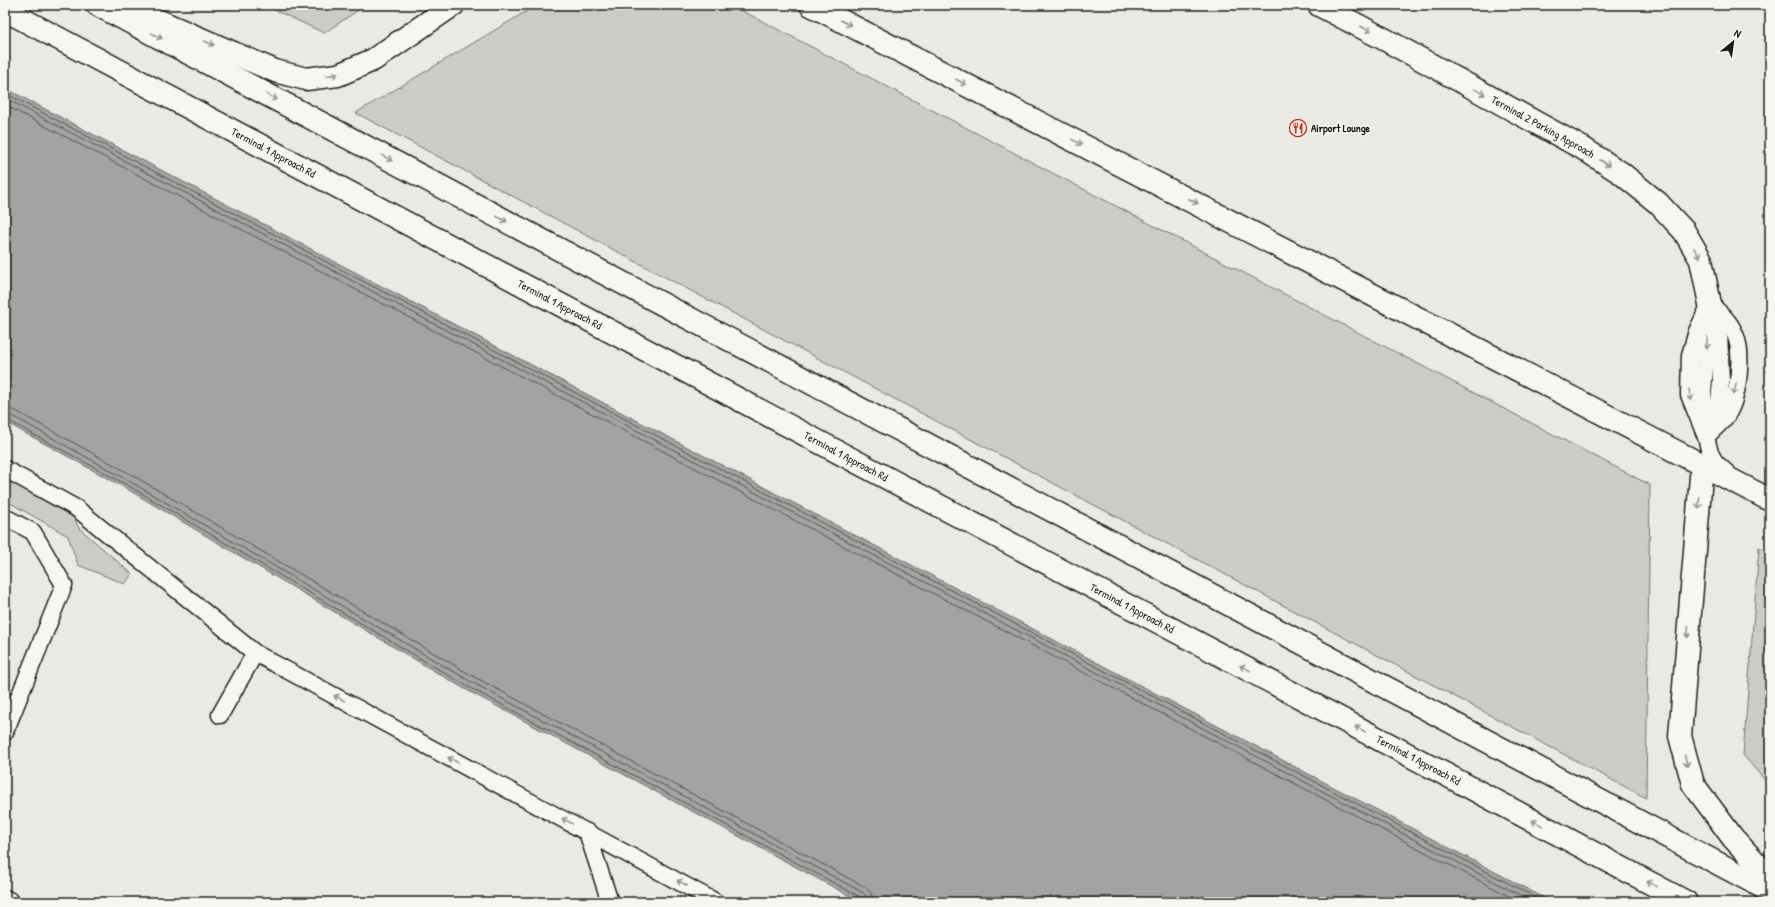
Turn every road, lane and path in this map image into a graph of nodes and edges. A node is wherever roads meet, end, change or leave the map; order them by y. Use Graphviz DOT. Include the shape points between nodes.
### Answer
graph roads {
  1 [pos="98,5"];
  2 [pos="122,5"];
  3 [pos="453,5"];
  4 [pos="811,5"];
  5 [pos="1319,5"];
  6 [pos="5,10"];
  7 [pos="1344,11"];
  8 [pos="1710,304"];
  9 [pos="1706,437"];
  10 [pos="1702,464"];
  11 [pos="5,470"];
  12 [pos="1761,495"];
  13 [pos="5,517"];
  14 [pos="256,653"];
  15 [pos="220,716"];
  16 [pos="5,732"];
  17 [pos="586,832"];
  18 [pos="1770,878"];
  19 [pos="1770,891"];
  20 [pos="5,898"];
  21 [pos="12,902"];
  22 [pos="610,902"];
  23 [pos="716,902"];
  24 [pos="1686,902"];
  1 -- 19 [label="main road, one-way"];
  2 -- 3 [label="main road, one-way" via="275,71 306,79 338,75 373,60"];
  4 -- 10 [label="main road, one-way"];
  5 -- 7 [label="main road, Terminal 2 Parking Approach"];
  24 -- 6 [label="main road, Terminal 1 Approach Rd, one-way"];
  7 -- 8 [label="main road, Terminal 2 Parking Approach, one-way" via="1584,149 1621,173 1658,204 1684,231 1701,260"];
  8 -- 9 [label="lane, one-way" via="1703,392"];
  8 -- 9 [label="lane, one-way" via="1725,318 1734,332 1739,353 1738,375 1727,415"];
  9 -- 10 [label="lane"];
  9 -- 12 [label="lane" via="1707,446 1715,462 1738,481"];
  10 -- 12 [label="main road"];
  10 -- 18 [label="main road, one-way" via="1680,736 1693,784 1733,838"];
  11 -- 14 [label="lane" via="76,508"];
  13 -- 16 [label="lane" via="33,532 64,585"];
  14 -- 15 [label="lane"];
  17 -- 14 [label="lane, one-way"];
  17 -- 22 [label="lane"];
  23 -- 17 [label="lane, one-way"];
  20 -- 21 [label="lane"];
}
